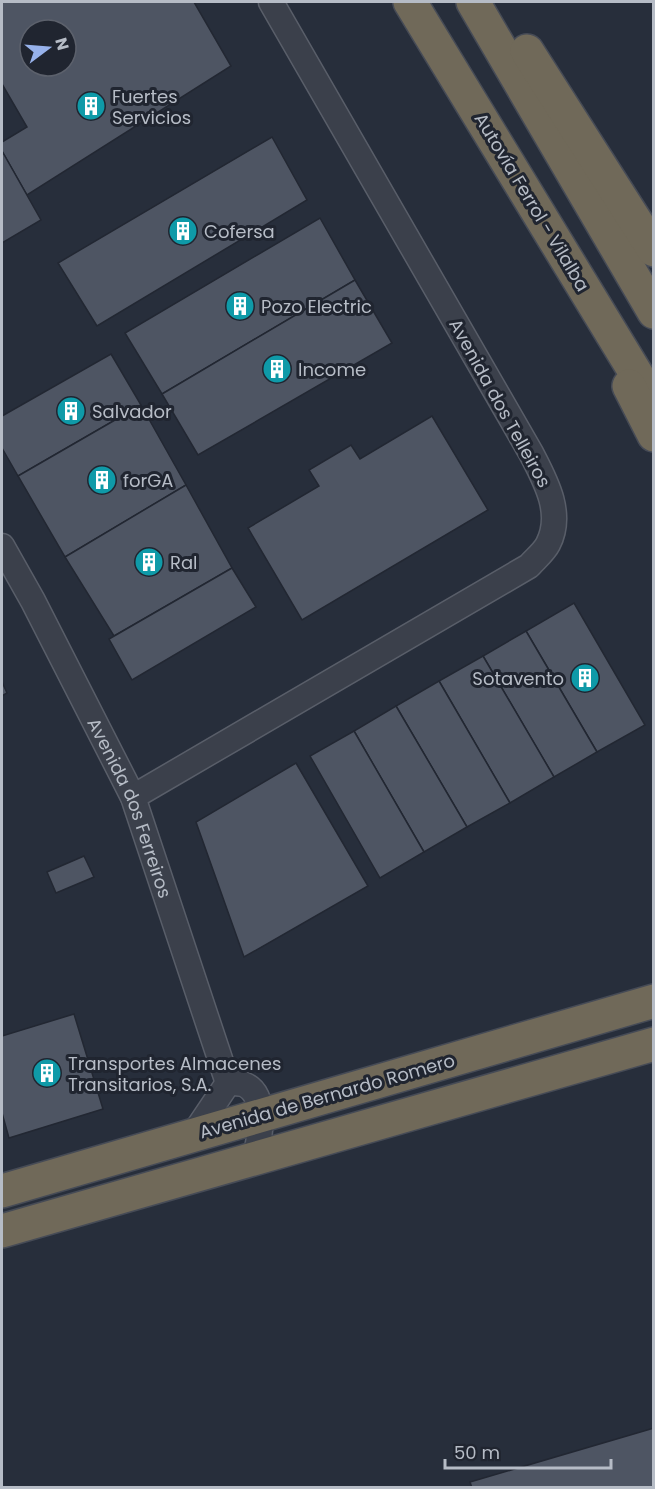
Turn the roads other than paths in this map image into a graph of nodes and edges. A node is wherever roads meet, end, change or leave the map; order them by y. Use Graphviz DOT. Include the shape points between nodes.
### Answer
graph roads {
  1 [pos="271,2"];
  2 [pos="410,2"];
  3 [pos="473,2"];
  4 [pos="497,2"];
  5 [pos="560,248"];
  6 [pos="654,250"];
  7 [pos="654,312"];
  8 [pos="654,403"];
  9 [pos="654,435"];
  10 [pos="2,546"];
  11 [pos="133,797"];
  12 [pos="654,1001"];
  13 [pos="654,1044"];
  14 [pos="228,1083"];
  15 [pos="260,1114"];
  16 [pos="193,1135"];
  17 [pos="255,1156"];
  18 [pos="2,1191"];
  19 [pos="2,1231"];
  1 -- 11 [label="street, Avenida dos Telleiros" via="531,453 548,485 554,516 548,544 529,566"];
  2 -- 5 [label="highway, Autovía Ferrol - Vilalba"];
  3 -- 7 [label="highway"];
  4 -- 6 [label="highway"];
  5 -- 8 [label="highway, Autovía Ferrol - Vilalba"];
  5 -- 9 [label="highway"];
  10 -- 11 [label="street, Avenida dos Ferreiros"];
  11 -- 14 [label="street, Avenida dos Ferreiros"];
  12 -- 15 [label="highway, Avenida de Bernardo Romero"];
  13 -- 17 [label="highway"];
  14 -- 15 [label="street" via="244,1084 252,1091"];
  14 -- 16 [label="street"];
  15 -- 16 [label="highway, Avenida de Bernardo Romero"];
  15 -- 17 [label="street" via="261,1136"];
  16 -- 18 [label="highway, Avenida de Bernardo Romero"];
  17 -- 19 [label="highway"];
}
